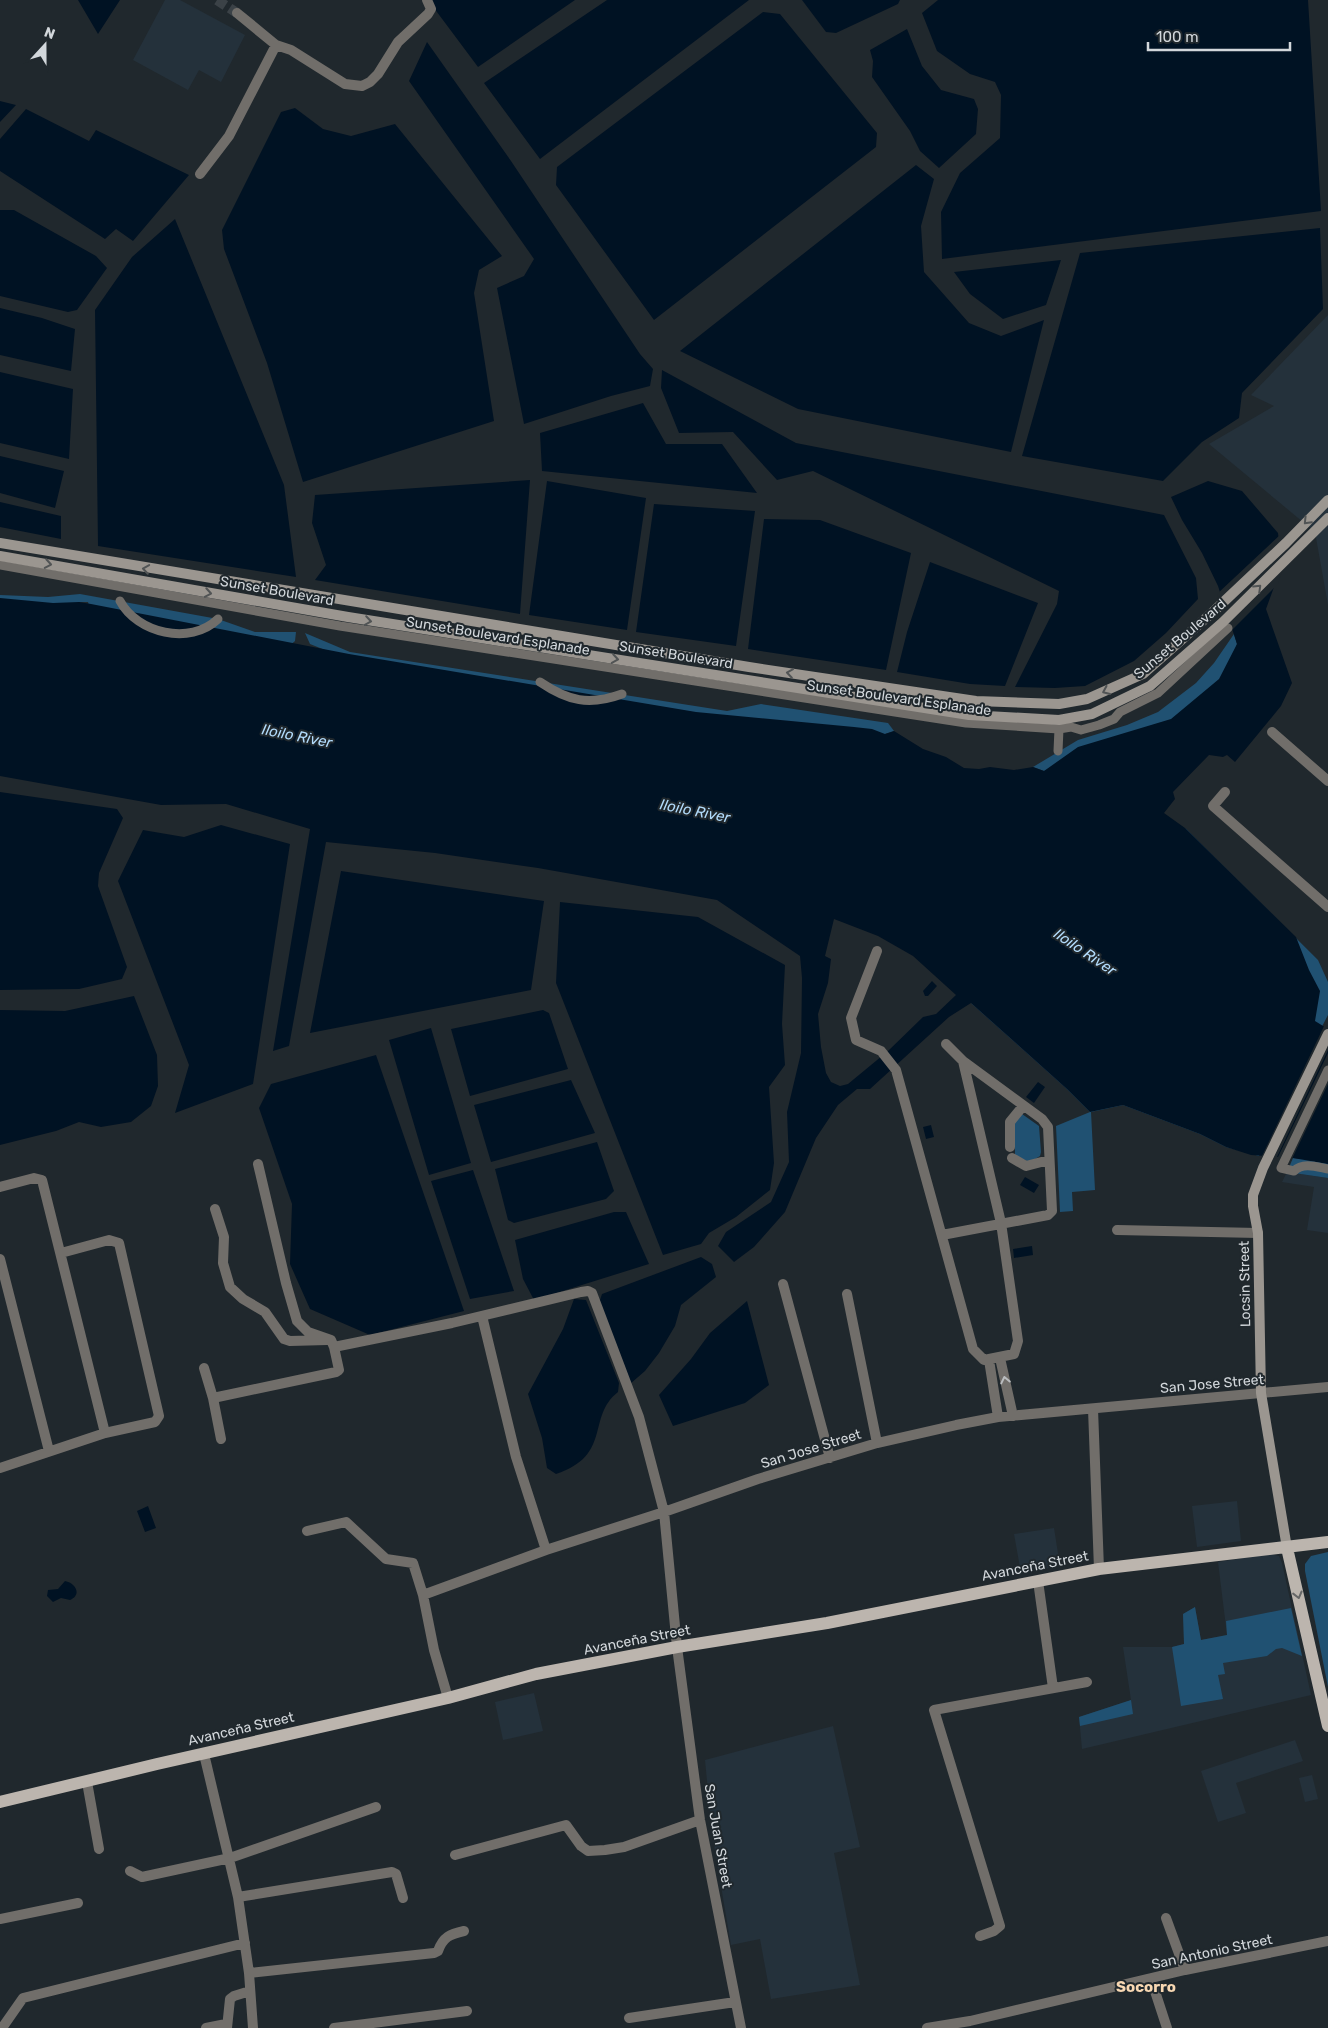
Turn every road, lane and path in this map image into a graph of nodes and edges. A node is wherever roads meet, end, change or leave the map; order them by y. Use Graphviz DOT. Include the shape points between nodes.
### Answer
graph roads {
  1 [pos="427,0"];
  2 [pos="236,13"];
  3 [pos="276,45"];
  4 [pos="200,174"];
  5 [pos="1328,500"];
  6 [pos="1328,518"];
  7 [pos="0,544"];
  8 [pos="0,556"];
  9 [pos="0,565"];
  10 [pos="120,601"];
  11 [pos="218,619"];
  12 [pos="1226,625"];
  13 [pos="587,642"];
  14 [pos="584,654"];
  15 [pos="540,682"];
  16 [pos="622,694"];
  17 [pos="1059,729"];
  18 [pos="1272,732"];
  19 [pos="1058,751"];
  20 [pos="1328,781"];
  21 [pos="1225,792"];
  22 [pos="1328,907"];
  23 [pos="877,951"];
  24 [pos="1328,1034"];
  25 [pos="946,1044"];
  26 [pos="963,1061"];
  27 [pos="1328,1070"];
  28 [pos="1024,1106"];
  29 [pos="1049,1160"];
  30 [pos="258,1164"];
  31 [pos="1328,1169"];
  32 [pos="0,1187"];
  33 [pos="215,1209"];
  34 [pos="1001,1223"];
  35 [pos="1117,1230"];
  36 [pos="1258,1233"];
  37 [pos="942,1235"];
  38 [pos="61,1253"];
  39 [pos="0,1259"];
  40 [pos="783,1284"];
  41 [pos="846,1294"];
  42 [pos="482,1316"];
  43 [pos="332,1344"];
  44 [pos="1000,1358"];
  45 [pos="989,1360"];
  46 [pos="204,1368"];
  47 [pos="1328,1387"];
  48 [pos="1261,1393"];
  49 [pos="213,1398"];
  50 [pos="1093,1409"];
  51 [pos="1013,1416"];
  52 [pos="998,1417"];
  53 [pos="105,1433"];
  54 [pos="221,1439"];
  55 [pos="877,1443"];
  56 [pos="49,1452"];
  57 [pos="830,1458"];
  58 [pos="0,1468"];
  59 [pos="664,1512"];
  60 [pos="308,1531"];
  61 [pos="1328,1542"];
  62 [pos="1287,1548"];
  63 [pos="546,1550"];
  64 [pos="1099,1569"];
  65 [pos="1038,1581"];
  66 [pos="423,1595"];
  67 [pos="677,1647"];
  68 [pos="1087,1682"];
  69 [pos="1054,1688"];
  70 [pos="448,1698"];
  71 [pos="1328,1726"];
  72 [pos="204,1754"];
  73 [pos="87,1782"];
  74 [pos="0,1802"];
  75 [pos="376,1807"];
  76 [pos="700,1820"];
  77 [pos="99,1849"];
  78 [pos="455,1855"];
  79 [pos="230,1858"];
  80 [pos="130,1872"];
  81 [pos="238,1897"];
  82 [pos="403,1898"];
  83 [pos="78,1903"];
  84 [pos="1166,1918"];
  85 [pos="0,1919"];
  86 [pos="464,1931"];
  87 [pos="980,1936"];
  88 [pos="1328,1941"];
  89 [pos="245,1943"];
  90 [pos="1185,1970"];
  91 [pos="249,1973"];
  92 [pos="1151,1979"];
  93 [pos="250,1990"];
  94 [pos="735,2002"];
  95 [pos="467,2011"];
  96 [pos="629,2018"];
  97 [pos="226,2026"];
  98 [pos="2,2028"];
  99 [pos="206,2028"];
  100 [pos="253,2028"];
  101 [pos="334,2028"];
  102 [pos="741,2028"];
  103 [pos="926,2028"];
  104 [pos="1167,2028"];
  1 -- 3 [label="street" via="431,9 428,14 398,42 378,74 362,86 345,84 291,50"];
  2 -- 3 [label="street"];
  3 -- 4 [label="street" via="229,136"];
  5 -- 13 [label="main road, Sunset Boulevard, one-way" via="1214,611 1143,674 1087,699 1059,704 976,701"];
  12 -- 6 [label="main road, Sunset Boulevard, one-way"];
  13 -- 7 [label="main road, Sunset Boulevard, one-way"];
  8 -- 14 [label="main road, Sunset Boulevard, one-way" via="358,619"];
  9 -- 17 [label="street, Sunset Boulevard Esplanade" via="340,626 901,714 966,723"];
  10 -- 11 [label="street" via="134,618 160,631 192,634"];
  14 -- 12 [label="main road, Sunset Boulevard, one-way" via="969,715 1059,720 1092,714 1150,686"];
  12 -- 17 [label="street, Sunset Boulevard Esplanade" via="1158,693 1099,725 1081,730"];
  13 -- 14 [label="main road"];
  15 -- 16 [label="street" via="562,695 584,701"];
  17 -- 19 [label="street"];
  18 -- 20 [label="street"];
  21 -- 22 [label="street" via="1213,806"];
  23 -- 37 [label="street" via="851,1018 856,1040 881,1051 896,1070"];
  24 -- 36 [label="main road, Locsin Street" via="1253,1195"];
  25 -- 26 [label="street"];
  26 -- 28 [label="street"];
  26 -- 34 [label="street"];
  27 -- 31 [label="street" via="1283,1164 1294,1171 1297,1167 1306,1166"];
  28 -- 29 [label="street" via="1048,1127"];
  28 -- 29 [label="street" via="1010,1122 1011,1153 1026,1166"];
  29 -- 34 [label="street" via="1052,1211 1048,1215"];
  30 -- 43 [label="street" via="297,1321 308,1332"];
  32 -- 38 [label="street" via="34,1178 42,1180"];
  33 -- 43 [label="street" via="224,1237 223,1264 230,1287 265,1312 284,1339"];
  34 -- 37 [label="street"];
  34 -- 44 [label="street" via="1018,1341 1014,1354"];
  35 -- 36 [label="street"];
  36 -- 48 [label="main road, Locsin Street"];
  37 -- 45 [label="street" via="973,1349 984,1360"];
  38 -- 53 [label="street"];
  38 -- 53 [label="street" via="109,1240 118,1243 159,1416 155,1422"];
  39 -- 56 [label="street"];
  40 -- 57 [label="street"];
  41 -- 55 [label="street"];
  42 -- 43 [label="street"];
  42 -- 59 [label="street, San Juan Street" via="588,1290 592,1293 639,1417"];
  42 -- 63 [label="street" via="516,1457"];
  43 -- 49 [label="street" via="339,1370 336,1372"];
  44 -- 45 [label="street"];
  51 -- 44 [label="street, one-way"];
  45 -- 52 [label="street"];
  46 -- 49 [label="street"];
  47 -- 48 [label="street, San Jose Street"];
  48 -- 50 [label="street, San Jose Street"];
  48 -- 62 [label="main road, Locsin Street"];
  49 -- 54 [label="street"];
  50 -- 51 [label="street, San Jose Street"];
  50 -- 64 [label="street"];
  51 -- 52 [label="street, San Jose Street"];
  52 -- 55 [label="street, San Jose Street"];
  53 -- 56 [label="street"];
  55 -- 57 [label="street, San Jose Street"];
  56 -- 58 [label="street"];
  57 -- 59 [label="street, San Jose Street"];
  59 -- 63 [label="street, San Jose Street"];
  59 -- 67 [label="street, San Juan Street"];
  60 -- 66 [label="street" via="346,1522 386,1559 413,1563"];
  61 -- 62 [label="main road, Avanceña Street"];
  62 -- 64 [label="main road, Avanceña Street"];
  62 -- 71 [label="main road, one-way"];
  63 -- 66 [label="street, San Jose Street"];
  64 -- 65 [label="main road, Avanceña Street"];
  65 -- 67 [label="main road, Avanceña Street" via="827,1623"];
  65 -- 69 [label="street"];
  66 -- 70 [label="street"];
  67 -- 70 [label="main road, Avanceña Street" via="536,1674"];
  67 -- 76 [label="street, San Juan Street"];
  68 -- 69 [label="street"];
  69 -- 87 [label="street" via="934,1710 1000,1926"];
  70 -- 72 [label="main road, Avanceña Street"];
  72 -- 73 [label="main road, Avanceña Street"];
  72 -- 79 [label="street"];
  73 -- 74 [label="main road, Avanceña Street"];
  73 -- 77 [label="street"];
  75 -- 79 [label="street"];
  76 -- 78 [label="street" via="624,1848 588,1851 566,1825"];
  76 -- 94 [label="street, San Juan Street"];
  79 -- 80 [label="street" via="142,1877"];
  79 -- 81 [label="street"];
  81 -- 82 [label="street" via="392,1872 396,1874"];
  81 -- 89 [label="street"];
  83 -- 85 [label="street"];
  84 -- 90 [label="street"];
  86 -- 91 [label="street" via="451,1934 434,1953"];
  88 -- 90 [label="street, San Antonio Street"];
  89 -- 91 [label="street"];
  89 -- 98 [label="street" via="23,1998"];
  90 -- 92 [label="street, San Antonio Street"];
  91 -- 93 [label="street"];
  92 -- 103 [label="street, San Antonio Street" via="970,2021"];
  92 -- 104 [label="street"];
  93 -- 97 [label="street" via="230,1999"];
  93 -- 100 [label="street"];
  94 -- 96 [label="street"];
  94 -- 102 [label="street, San Juan Street"];
  95 -- 101 [label="street"];
  97 -- 99 [label="street"];
}
